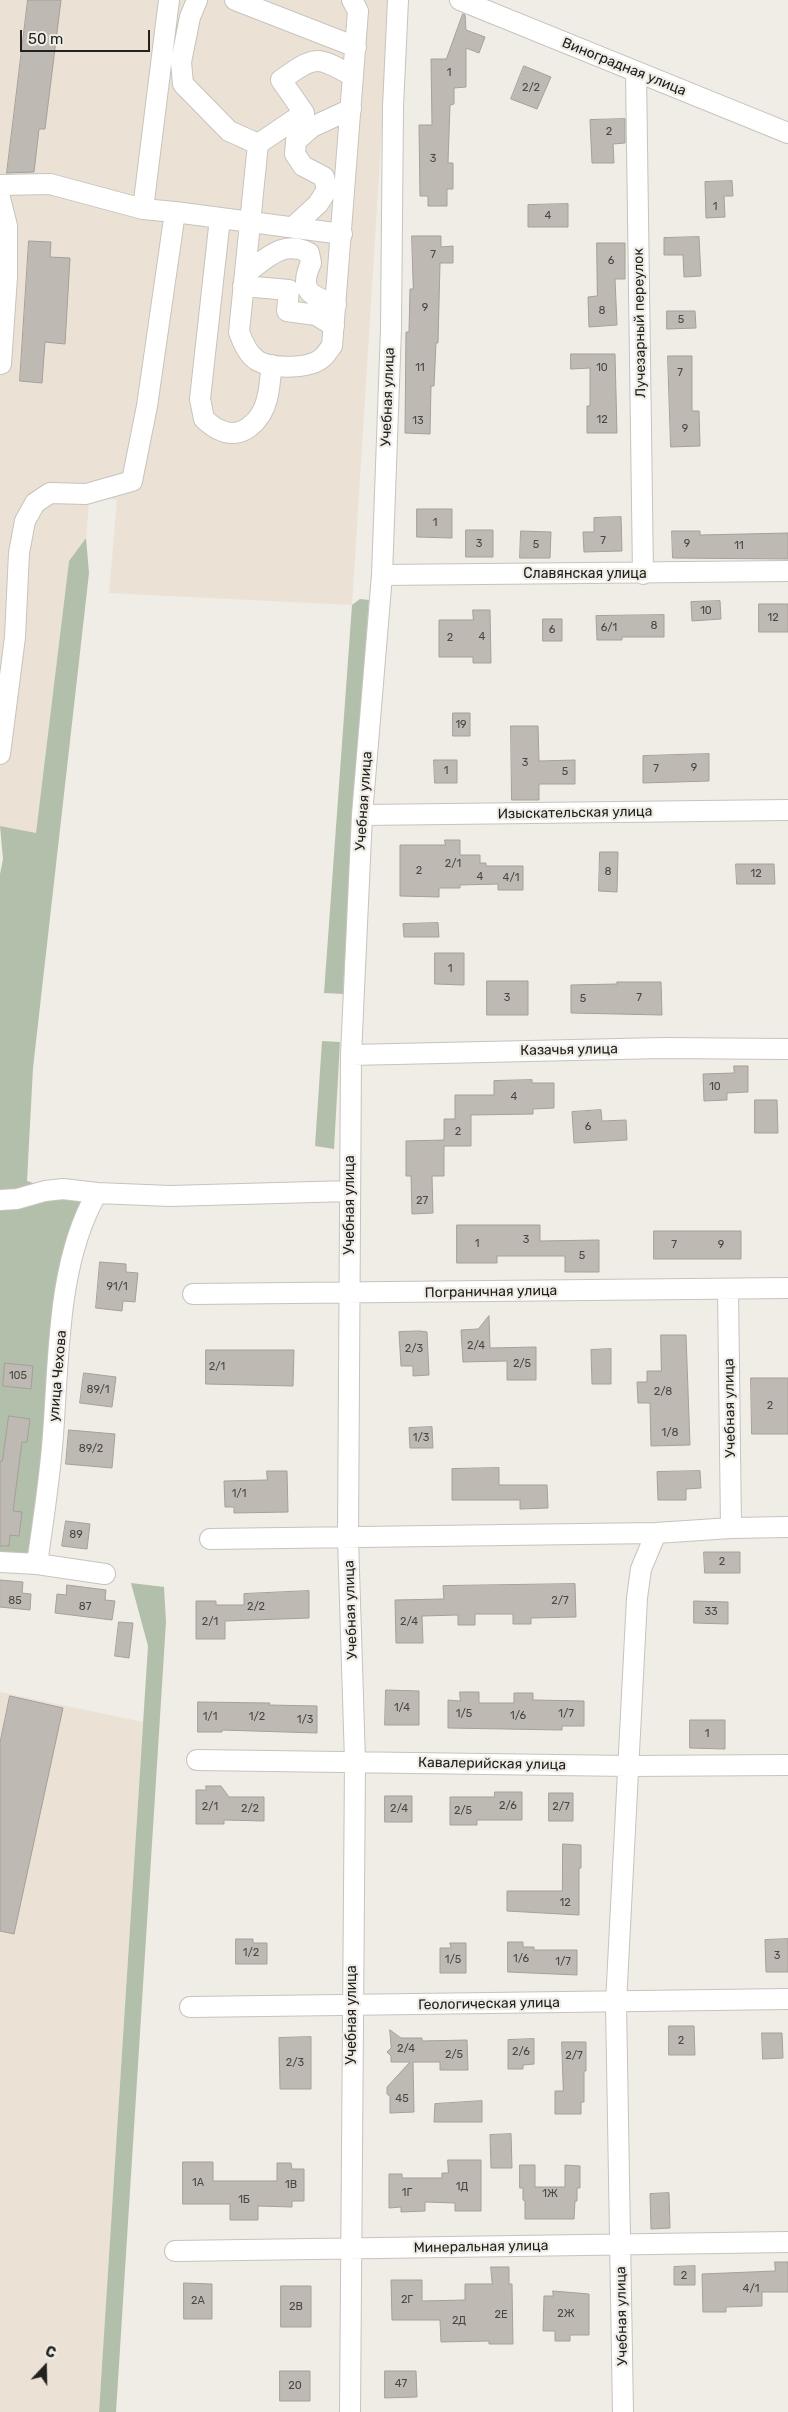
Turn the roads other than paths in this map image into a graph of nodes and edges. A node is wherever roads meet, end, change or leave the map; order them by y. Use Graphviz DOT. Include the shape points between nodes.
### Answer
graph roads {
  1 [pos="169,0"];
  2 [pos="197,0"];
  3 [pos="235,0"];
  4 [pos="352,0"];
  5 [pos="398,0"];
  6 [pos="460,0"];
  7 [pos="356,48"];
  8 [pos="636,73"];
  9 [pos="353,76"];
  10 [pos="351,109"];
  11 [pos="788,133"];
  12 [pos="258,144"];
  13 [pos="0,185"];
  14 [pos="0,198"];
  15 [pos="143,210"];
  16 [pos="174,212"];
  17 [pos="220,218"];
  18 [pos="250,222"];
  19 [pos="292,227"];
  20 [pos="342,234"];
  21 [pos="244,280"];
  22 [pos="336,305"];
  23 [pos="334,326"];
  24 [pos="1,364"];
  25 [pos="272,365"];
  26 [pos="788,571"];
  27 [pos="643,574"];
  28 [pos="382,576"];
  29 [pos="0,754"];
  30 [pos="788,810"];
  31 [pos="362,815"];
  32 [pos="788,1049"];
  33 [pos="351,1055"];
  34 [pos="350,1191"];
  35 [pos="97,1193"];
  36 [pos="0,1200"];
  37 [pos="728,1288"];
  38 [pos="788,1288"];
  39 [pos="350,1293"];
  40 [pos="193,1294"];
  41 [pos="788,1527"];
  42 [pos="732,1528"];
  43 [pos="656,1533"];
  44 [pos="348,1538"];
  45 [pos="210,1539"];
  46 [pos="0,1562"];
  47 [pos="37,1564"];
  48 [pos="105,1574"];
  49 [pos="197,1760"];
  50 [pos="355,1762"];
  51 [pos="788,1765"];
  52 [pos="629,1766"];
  53 [pos="788,1999"];
  54 [pos="616,2003"];
  55 [pos="352,2005"];
  56 [pos="190,2007"];
  57 [pos="788,2242"];
  58 [pos="621,2245"];
  59 [pos="351,2248"];
  60 [pos="175,2251"];
  61 [pos="350,2412"];
  62 [pos="623,2412"];
  1 -- 15 [label="street"];
  2 -- 12 [label="street" via="190,17 181,62 183,84 229,131"];
  3 -- 7 [label="street"];
  4 -- 7 [label="street" via="358,11"];
  5 -- 28 [label="street, Учебная улица"];
  6 -- 8 [label="street, Виноградная улица"];
  7 -- 9 [label="street"];
  8 -- 11 [label="street, Виноградная улица"];
  8 -- 27 [label="street, Лучезарный переулок"];
  9 -- 10 [label="street"];
  9 -- 12 [label="street" via="324,60 305,63 281,80 304,114"];
  10 -- 19 [label="street" via="312,127 296,141 295,154 303,166 324,177 327,190 318,204"];
  10 -- 20 [label="street"];
  12 -- 18 [label="street"];
  13 -- 15 [label="street" via="50,184"];
  14 -- 24 [label="street" via="7,226"];
  15 -- 16 [label="street"];
  16 -- 17 [label="street"];
  16 -- 29 [label="street" via="147,406 132,481 86,494 50,493 35,504 25,521 19,553 15,637"];
  17 -- 18 [label="street"];
  17 -- 25 [label="street" via="200,399 204,419 221,431 237,434 249,428 267,401"];
  18 -- 19 [label="street"];
  18 -- 21 [label="street"];
  19 -- 20 [label="street"];
  20 -- 22 [label="street"];
  21 -- 22 [label="street" via="280,249 298,247 309,252 311,262 306,274 306,289 314,297"];
  21 -- 23 [label="street" via="289,290 287,311 316,315"];
  21 -- 25 [label="street" via="239,332 246,348 258,361"];
  22 -- 23 [label="street"];
  23 -- 25 [label="street" via="332,346 322,359 301,367"];
  26 -- 27 [label="street, Славянская улица"];
  27 -- 28 [label="street, Славянская улица"];
  28 -- 31 [label="street, Учебная улица"];
  30 -- 31 [label="street, Изыскательская улица"];
  31 -- 33 [label="street, Учебная улица"];
  32 -- 33 [label="street, Казачья улица"];
  33 -- 34 [label="street, Учебная улица"];
  34 -- 35 [label="street" via="170,1196"];
  34 -- 39 [label="street, Учебная улица"];
  35 -- 36 [label="street" via="63,1189"];
  35 -- 47 [label="street, улица Чехова" via="85,1215 65,1292 52,1451"];
  37 -- 38 [label="street, Пограничная улица"];
  37 -- 39 [label="street, Пограничная улица"];
  37 -- 42 [label="street, Учебная улица"];
  39 -- 40 [label="street, Пограничная улица"];
  39 -- 44 [label="street, Учебная улица"];
  41 -- 42 [label="street"];
  42 -- 43 [label="street"];
  43 -- 44 [label="street"];
  43 -- 52 [label="street, Учебная улица" via="642,1569 637,1598"];
  44 -- 45 [label="street"];
  44 -- 50 [label="street, Учебная улица"];
  46 -- 47 [label="street"];
  47 -- 48 [label="street"];
  49 -- 50 [label="street, Кавалерийская улица"];
  50 -- 52 [label="street, Кавалерийская улица"];
  50 -- 55 [label="street, Учебная улица"];
  51 -- 52 [label="street, Кавалерийская улица"];
  52 -- 54 [label="street, Учебная улица"];
  53 -- 54 [label="street, Геологическая улица"];
  54 -- 55 [label="street, Геологическая улица"];
  54 -- 58 [label="street, Учебная улица"];
  55 -- 56 [label="street, Геологическая улица"];
  55 -- 59 [label="street, Учебная улица"];
  57 -- 58 [label="street, Минеральная улица"];
  58 -- 59 [label="street, Минеральная улица"];
  58 -- 62 [label="street, Учебная улица"];
  59 -- 60 [label="street, Минеральная улица"];
  59 -- 61 [label="street, Учебная улица"];
}
